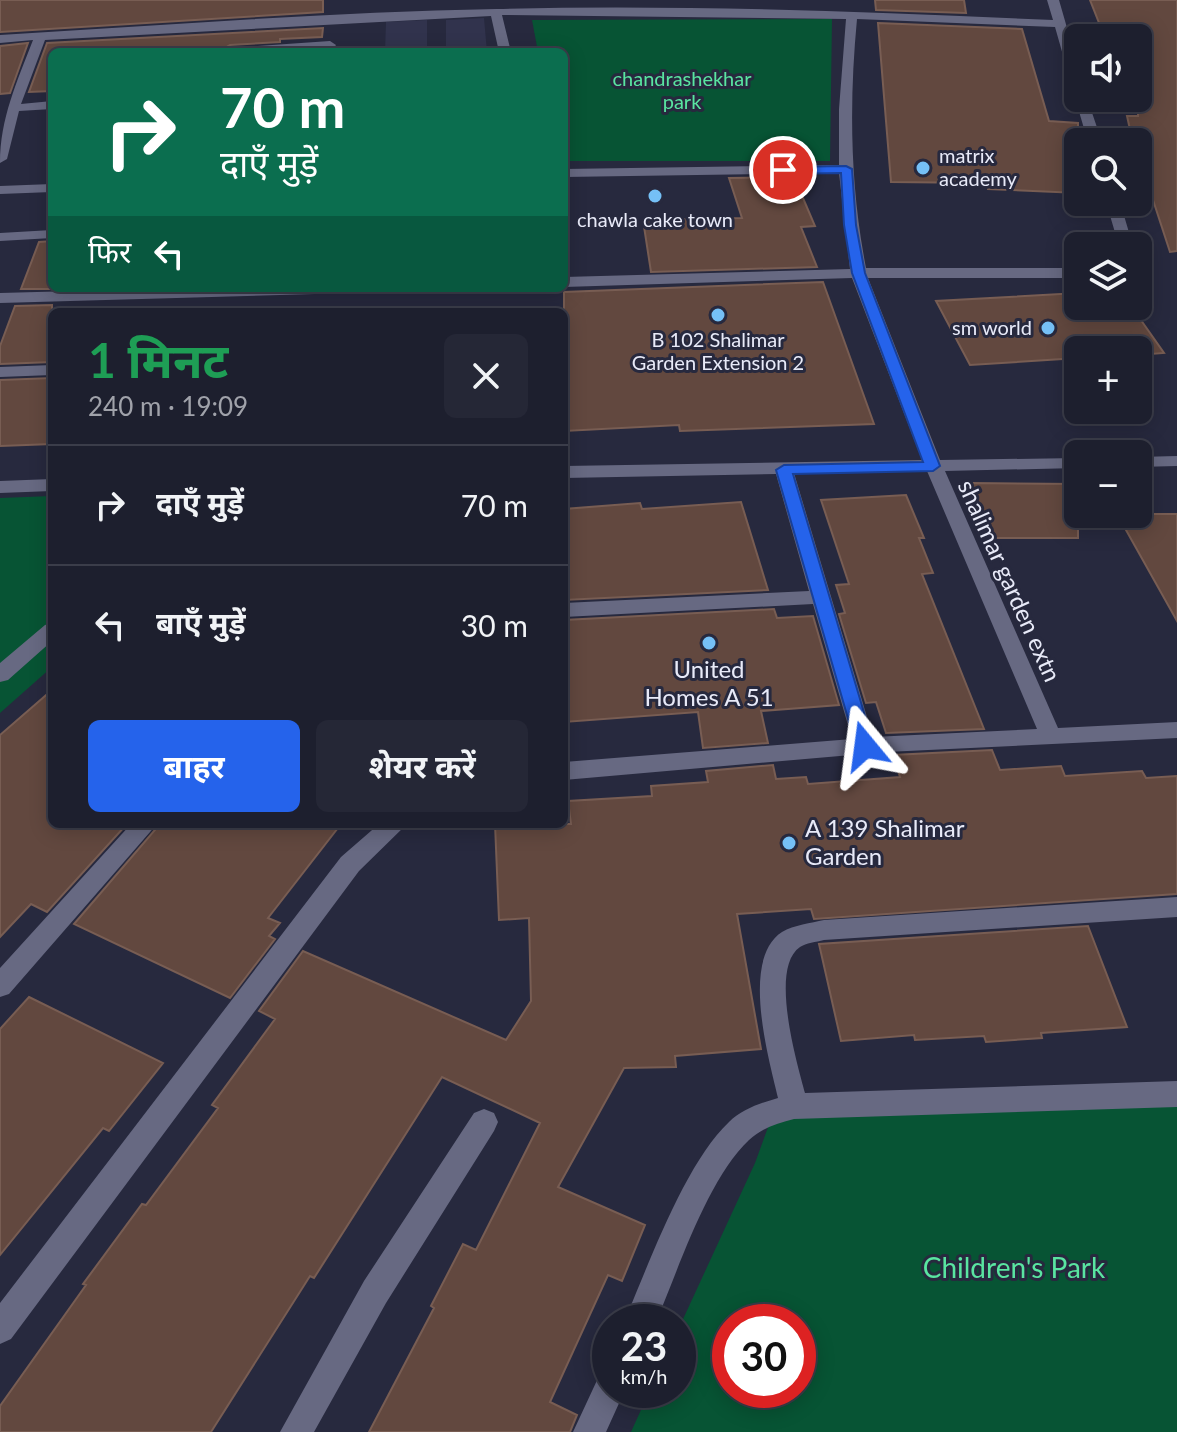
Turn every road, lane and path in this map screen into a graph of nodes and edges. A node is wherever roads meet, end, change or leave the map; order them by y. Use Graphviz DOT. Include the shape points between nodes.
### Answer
graph roads {
  1 [pos="1053,0"];
  2 [pos="496,12"];
  3 [pos="336,13"];
  4 [pos="852,14"];
  5 [pos="1060,24"];
  6 [pos="41,36"];
  7 [pos="1064,38"];
  8 [pos="0,39"];
  9 [pos="330,48"];
  10 [pos="504,48"];
  11 [pos="48,105"];
  12 [pos="13,108"];
  13 [pos="0,159"];
  14 [pos="846,169"];
  15 [pos="568,173"];
  16 [pos="48,188"];
  17 [pos="0,190"];
  18 [pos="48,234"];
  19 [pos="0,237"];
  20 [pos="859,273"];
  21 [pos="1064,273"];
  22 [pos="568,282"];
  23 [pos="202,292"];
  24 [pos="0,298"];
  25 [pos="48,370"];
  26 [pos="0,372"];
  27 [pos="1177,461"];
  28 [pos="1152,462"];
  29 [pos="1064,463"];
  30 [pos="933,466"];
  31 [pos="784,470"];
  32 [pos="568,472"];
  33 [pos="48,485"];
  34 [pos="0,487"];
  35 [pos="822,597"];
  36 [pos="568,610"];
  37 [pos="48,633"];
  38 [pos="0,675"];
  39 [pos="1177,730"];
  40 [pos="1051,736"];
  41 [pos="865,746"];
  42 [pos="568,771"];
  43 [pos="141,828"];
  44 [pos="390,828"];
  45 [pos="1177,907"];
  46 [pos="0,986"];
  47 [pos="1177,1094"];
  48 [pos="794,1106"];
  49 [pos="484,1122"];
  50 [pos="648,1304"];
  51 [pos="0,1328"];
  52 [pos="600,1408"];
  53 [pos="296,1432"];
  54 [pos="589,1432"];
  1 -- 5 [label="street"];
  2 -- 3 [label="street"];
  2 -- 4 [label="street"];
  2 -- 10 [label="street"];
  3 -- 6 [label="street"];
  3 -- 9 [label="street"];
  4 -- 5 [label="street"];
  4 -- 14 [label="street, shalimar garden extn"];
  5 -- 7 [label="street"];
  6 -- 8 [label="street"];
  6 -- 12 [label="street" via="35,65"];
  11 -- 12 [label="street"];
  12 -- 13 [label="street"];
  14 -- 15 [label="street"];
  14 -- 20 [label="street, shalimar garden extn"];
  16 -- 17 [label="street"];
  18 -- 19 [label="street"];
  20 -- 21 [label="street"];
  20 -- 22 [label="street"];
  20 -- 30 [label="street, shalimar garden extn"];
  23 -- 24 [label="street"];
  25 -- 26 [label="street"];
  27 -- 28 [label="street"];
  29 -- 30 [label="street"];
  30 -- 31 [label="street"];
  30 -- 40 [label="street, shalimar garden extn"];
  31 -- 32 [label="street"];
  31 -- 35 [label="street"];
  33 -- 34 [label="street"];
  35 -- 36 [label="street"];
  35 -- 41 [label="street"];
  37 -- 38 [label="street"];
  39 -- 40 [label="street"];
  40 -- 41 [label="street"];
  41 -- 42 [label="street"];
  43 -- 46 [label="street"];
  44 -- 51 [label="street" via="350,864"];
  45 -- 48 [label="street" via="837,929 789,941 777,958 772,982"];
  47 -- 48 [label="street"];
  48 -- 50 [label="street" via="759,1116 736,1133 711,1169"];
  49 -- 53 [label="street" via="375,1292"];
  52 -- 54 [label="street"];
}
